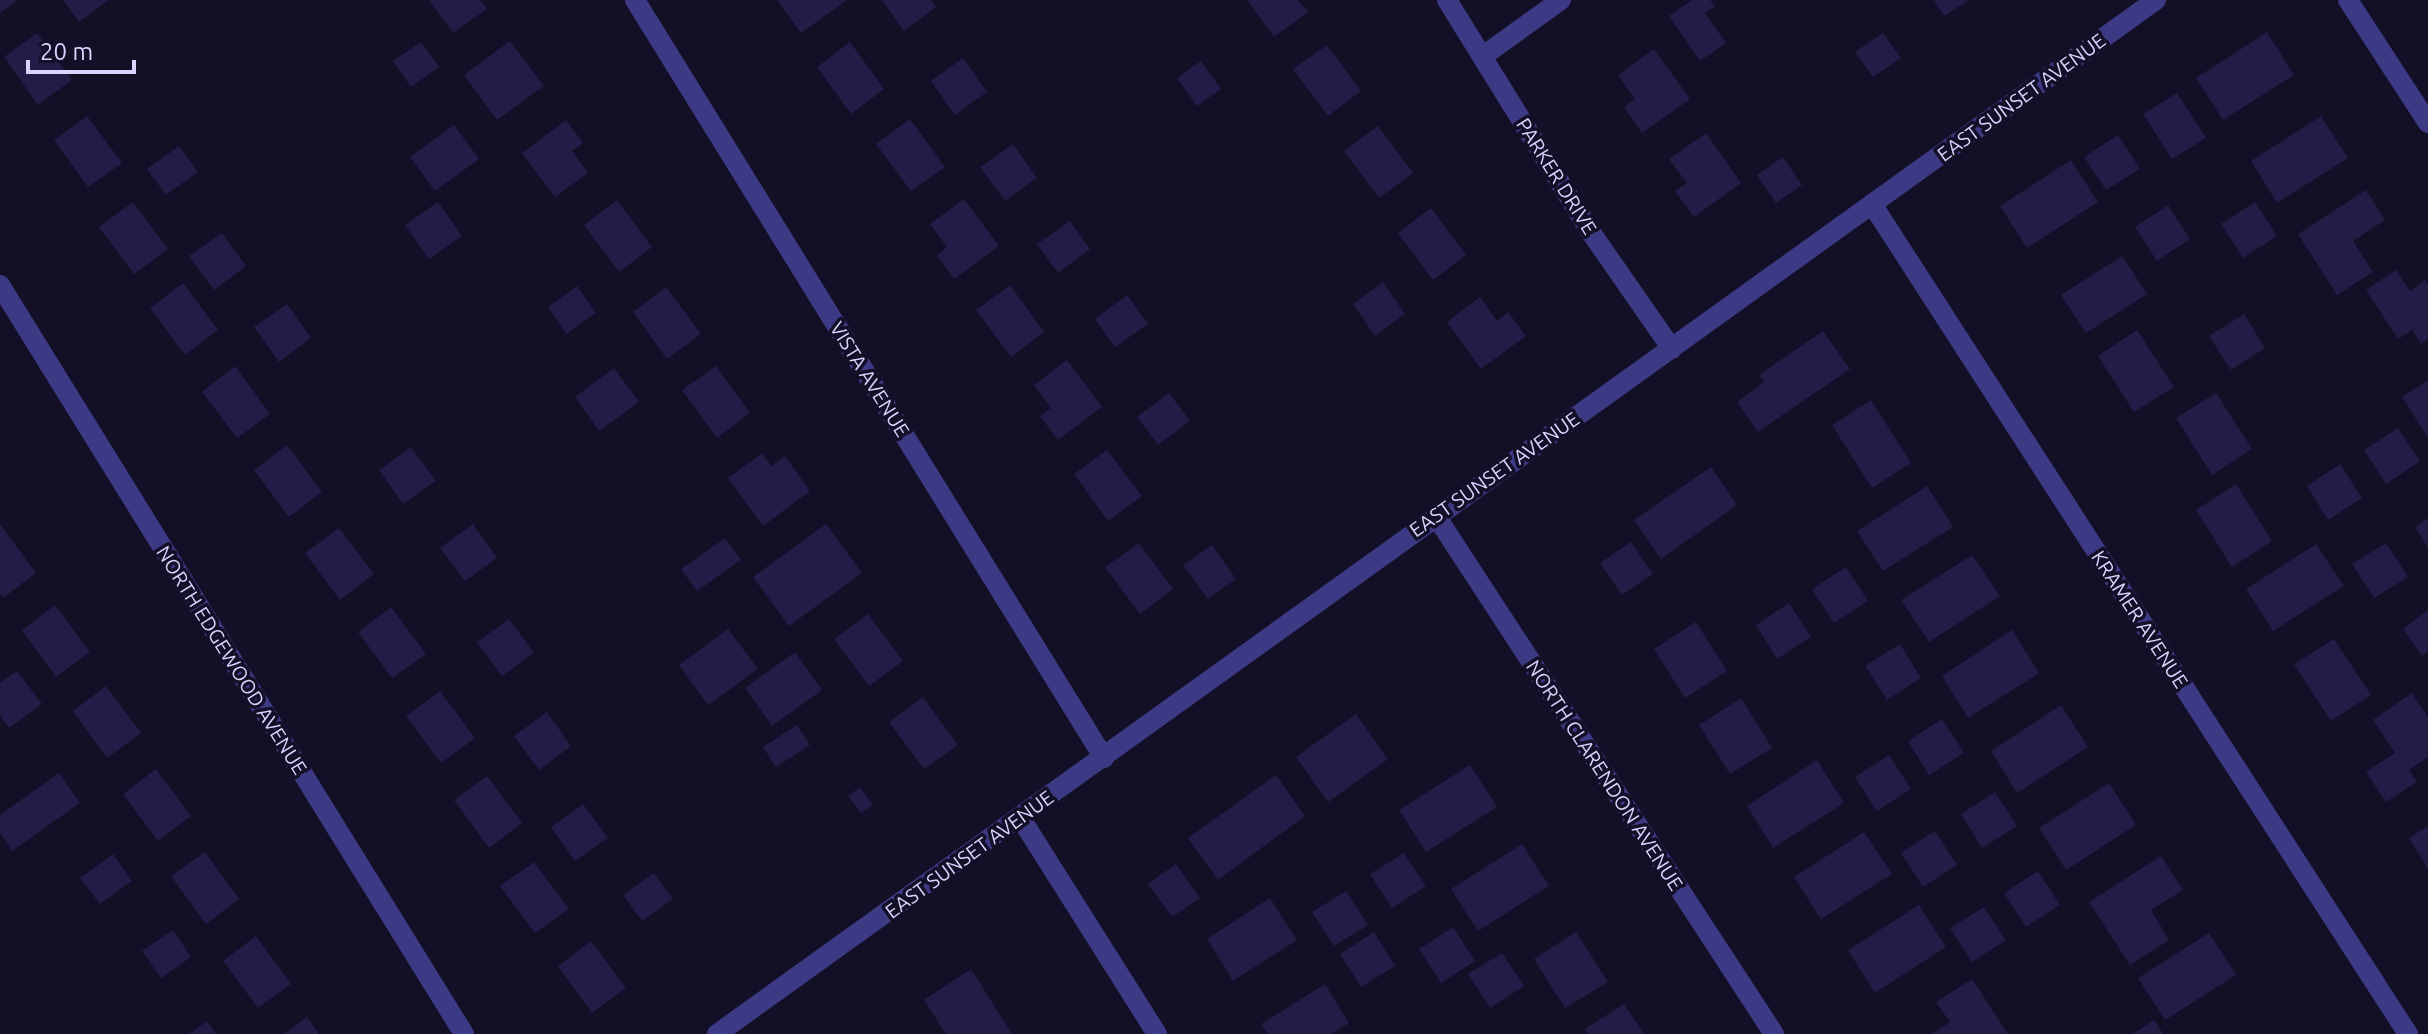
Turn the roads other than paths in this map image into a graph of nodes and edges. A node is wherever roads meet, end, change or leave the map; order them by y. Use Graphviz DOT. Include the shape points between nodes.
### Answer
graph roads {
  1 [pos="635,0"];
  2 [pos="1447,0"];
  3 [pos="1561,0"];
  4 [pos="2156,0"];
  5 [pos="2348,0"];
  6 [pos="1483,56"];
  7 [pos="2428,123"];
  8 [pos="1872,204"];
  9 [pos="0,285"];
  10 [pos="1672,349"];
  11 [pos="1436,516"];
  12 [pos="1104,758"];
  13 [pos="1020,817"];
  14 [pos="464,1034"];
  15 [pos="717,1034"];
  16 [pos="1157,1034"];
  17 [pos="1774,1034"];
  18 [pos="2408,1034"];
  1 -- 12 [label="street, VISTA AVENUE"];
  2 -- 6 [label="street, PARKER DRIVE"];
  3 -- 6 [label="street"];
  4 -- 8 [label="street, EAST SUNSET AVENUE"];
  5 -- 7 [label="street"];
  6 -- 10 [label="street, PARKER DRIVE" via="1590,231"];
  8 -- 10 [label="street, EAST SUNSET AVENUE"];
  8 -- 18 [label="street, KRAMER AVENUE"];
  9 -- 14 [label="street, NORTH EDGEWOOD AVENUE"];
  10 -- 11 [label="street, EAST SUNSET AVENUE"];
  11 -- 12 [label="street, EAST SUNSET AVENUE"];
  11 -- 17 [label="street, NORTH CLARENDON AVENUE"];
  12 -- 13 [label="street, EAST SUNSET AVENUE"];
  13 -- 15 [label="street, EAST SUNSET AVENUE"];
  13 -- 16 [label="street"];
}
